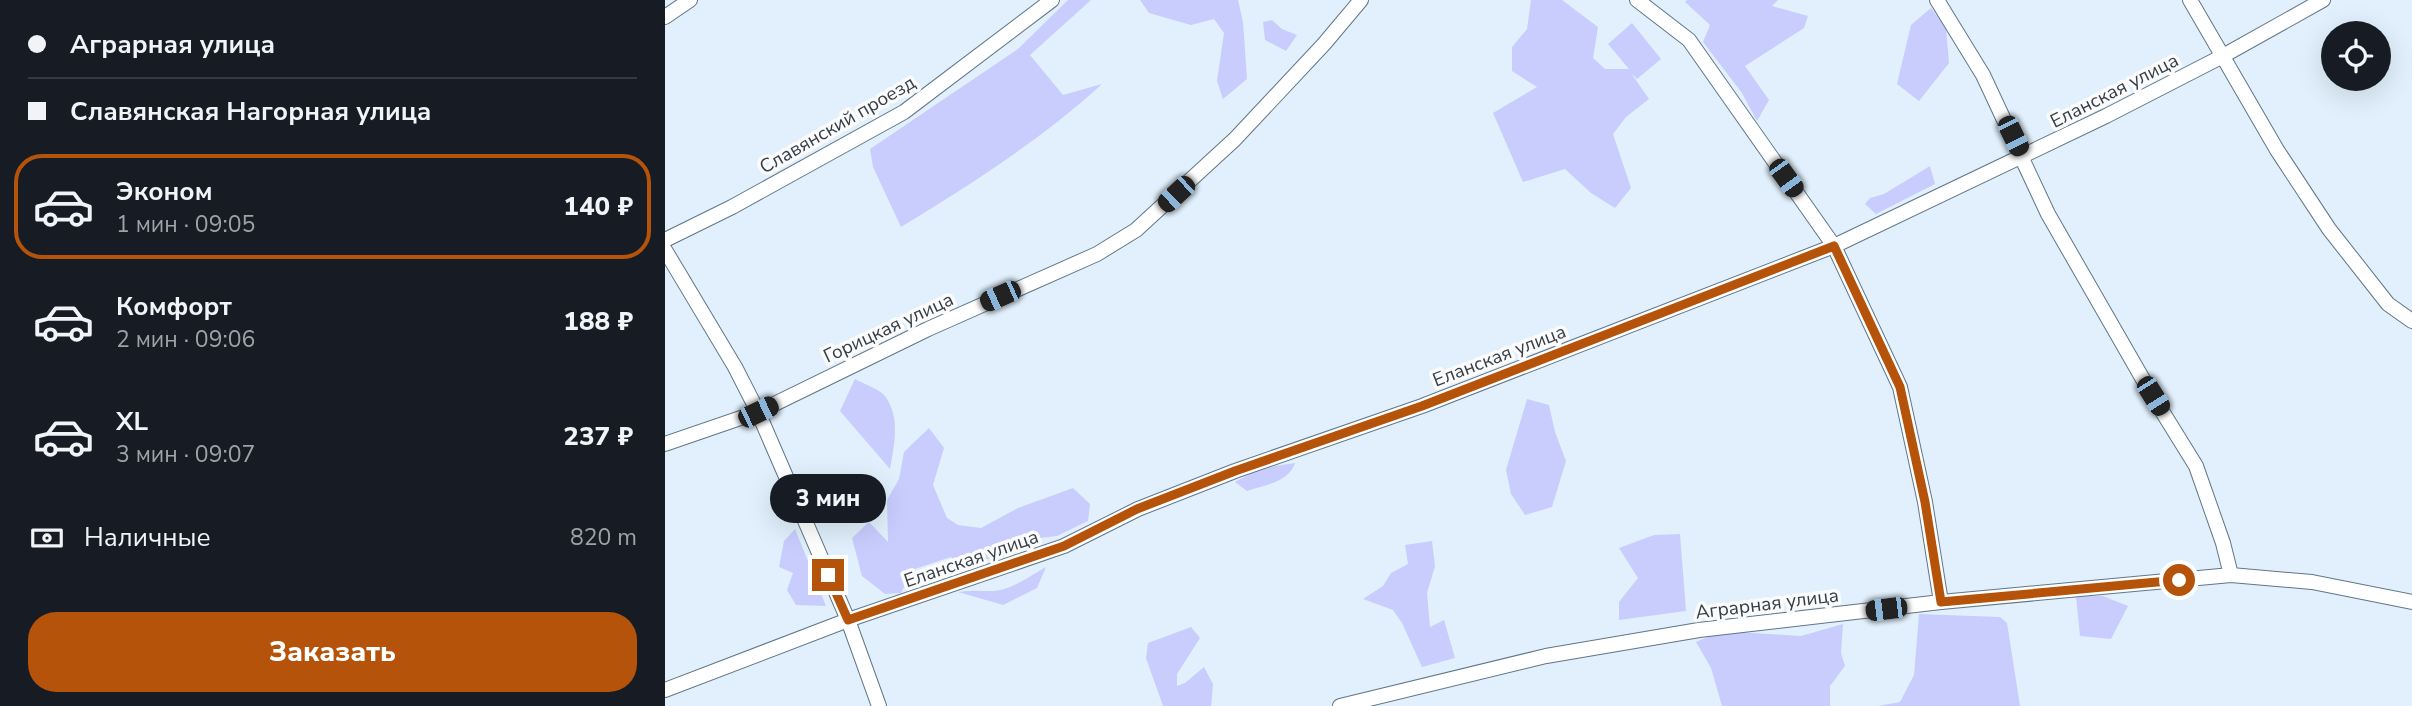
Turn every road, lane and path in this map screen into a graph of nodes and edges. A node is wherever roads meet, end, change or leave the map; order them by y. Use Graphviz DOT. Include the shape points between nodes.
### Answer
graph roads {
  1 [pos="690,0"];
  2 [pos="1052,0"];
  3 [pos="1361,0"];
  4 [pos="1637,0"];
  5 [pos="1937,0"];
  6 [pos="2190,0"];
  7 [pos="2323,0"];
  8 [pos="665,17"];
  9 [pos="2221,57"];
  10 [pos="2023,156"];
  11 [pos="665,240"];
  12 [pos="1834,246"];
  13 [pos="665,250"];
  14 [pos="2412,321"];
  15 [pos="758,412"];
  16 [pos="665,444"];
  17 [pos="2231,575"];
  18 [pos="1941,602"];
  19 [pos="2412,602"];
  20 [pos="848,620"];
  21 [pos="665,690"];
  22 [pos="879,706"];
  23 [pos="1340,706"];
  1 -- 8 [label="street"];
  2 -- 11 [label="street, Славянский проезд" via="904,112"];
  3 -- 15 [label="street, Горицкая улица" via="1235,139 1136,230 1097,254 928,328"];
  4 -- 12 [label="street" via="1689,40"];
  5 -- 10 [label="street" via="1983,75"];
  6 -- 9 [label="street"];
  7 -- 9 [label="street, Еланская улица"];
  9 -- 10 [label="street, Еланская улица"];
  9 -- 14 [label="street" via="2329,229 2388,304"];
  10 -- 12 [label="street, Еланская улица"];
  10 -- 17 [label="street" via="2049,214 2196,466"];
  12 -- 18 [label="street" via="1900,387"];
  12 -- 20 [label="street, Еланская улица" via="1422,406 1137,509 1064,546"];
  13 -- 15 [label="street"];
  15 -- 16 [label="street, Горицкая улица"];
  15 -- 20 [label="street"];
  17 -- 18 [label="street, Аграрная улица"];
  17 -- 19 [label="street, Аграрная улица" via="2312,582"];
  18 -- 23 [label="street, Аграрная улица" via="1699,631 1546,656"];
  20 -- 21 [label="street, Еланская улица"];
  20 -- 22 [label="street"];
}
